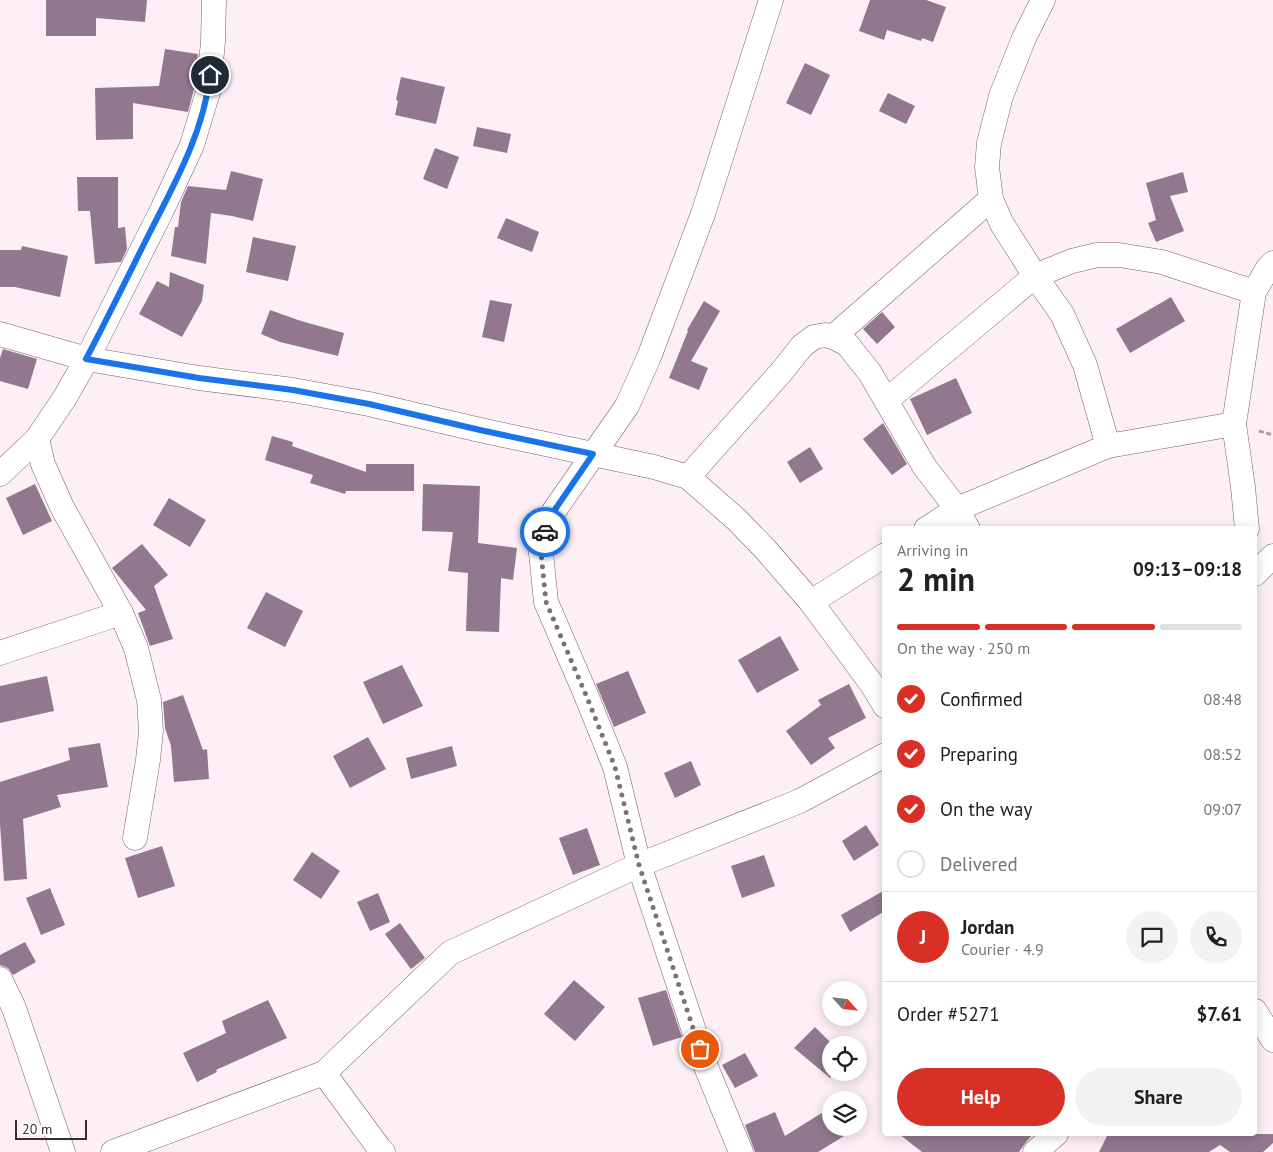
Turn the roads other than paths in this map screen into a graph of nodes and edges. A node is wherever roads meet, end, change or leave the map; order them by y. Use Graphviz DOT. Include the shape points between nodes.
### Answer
graph roads {
  1 [pos="214,0"];
  2 [pos="772,0"];
  3 [pos="1043,0"];
  4 [pos="991,199"];
  5 [pos="1273,263"];
  6 [pos="1035,276"];
  7 [pos="1254,292"];
  8 [pos="0,334"];
  9 [pos="833,337"];
  10 [pos="86,359"];
  11 [pos="887,400"];
  12 [pos="1234,424"];
  13 [pos="37,439"];
  14 [pos="1108,446"];
  15 [pos="593,454"];
  16 [pos="0,474"];
  17 [pos="688,477"];
  18 [pos="962,519"];
  19 [pos="937,526"];
  20 [pos="1246,526"];
  21 [pos="1273,556"];
  22 [pos="882,557"];
  23 [pos="1257,572"];
  24 [pos="811,602"];
  25 [pos="121,613"];
  26 [pos="0,653"];
  27 [pos="882,701"];
  28 [pos="882,757"];
  29 [pos="135,838"];
  30 [pos="639,865"];
  31 [pos="0,979"];
  32 [pos="1257,1015"];
  33 [pos="1273,1040"];
  34 [pos="324,1073"];
  35 [pos="1054,1136"];
  36 [pos="63,1152"];
  37 [pos="113,1152"];
  38 [pos="383,1152"];
  39 [pos="741,1152"];
  40 [pos="1035,1152"];
  1 -- 10 [label="street" via="208,92 192,145"];
  2 -- 15 [label="street" via="703,214 649,357 627,406"];
  3 -- 4 [label="street" via="1001,96 988,143"];
  4 -- 6 [label="street" via="1002,224"];
  4 -- 9 [label="street"];
  5 -- 7 [label="street"];
  6 -- 7 [label="street" via="1097,255 1119,256 1162,262"];
  6 -- 11 [label="street"];
  6 -- 14 [label="street" via="1062,314 1085,365"];
  7 -- 12 [label="street"];
  8 -- 10 [label="street"];
  9 -- 11 [label="street" via="847,344"];
  9 -- 17 [label="street" via="814,337 802,346"];
  10 -- 13 [label="street"];
  10 -- 15 [label="street" via="369,404"];
  11 -- 18 [label="street" via="924,466"];
  12 -- 14 [label="street"];
  12 -- 20 [label="street"];
  13 -- 16 [label="street"];
  13 -- 25 [label="street" via="43,464 62,507"];
  14 -- 18 [label="street"];
  15 -- 17 [label="street"];
  15 -- 30 [label="street" via="554,511 540,543 546,602 615,767"];
  17 -- 24 [label="street" via="737,520"];
  18 -- 19 [label="street"];
  21 -- 23 [label="street"];
  22 -- 24 [label="street"];
  24 -- 27 [label="street"];
  25 -- 26 [label="street"];
  25 -- 29 [label="street" via="136,648 149,700 151,731"];
  28 -- 30 [label="street" via="800,801"];
  30 -- 34 [label="street" via="450,953"];
  30 -- 39 [label="street" via="706,1067"];
  31 -- 36 [label="street" via="14,1008"];
  32 -- 33 [label="street"];
  34 -- 37 [label="street"];
  34 -- 38 [label="street"];
  35 -- 40 [label="street"];
}
